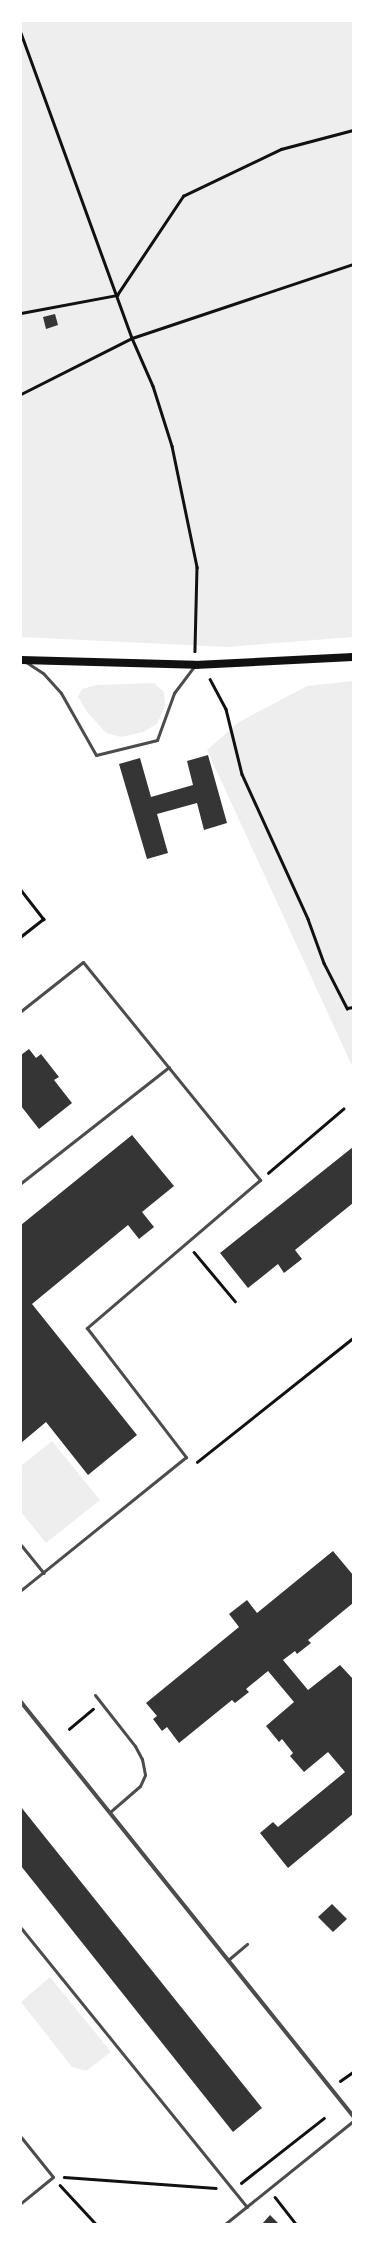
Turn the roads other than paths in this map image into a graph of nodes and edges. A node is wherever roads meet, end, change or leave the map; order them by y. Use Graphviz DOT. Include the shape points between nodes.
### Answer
graph roads {
  1 [pos="353,657"];
  2 [pos="22,660"];
  3 [pos="195,665"];
  4 [pos="21,1011"];
  5 [pos="169,1067"];
  6 [pos="21,1183"];
  7 [pos="21,1545"];
  8 [pos="44,1573"];
  9 [pos="21,1590"];
  10 [pos="95,1695"];
  11 [pos="21,1702"];
  12 [pos="110,1812"];
  13 [pos="21,1928"];
  14 [pos="247,1944"];
  15 [pos="228,1960"];
  16 [pos="353,2116"];
  17 [pos="353,2121"];
  18 [pos="21,2137"];
  19 [pos="21,2203"];
  20 [pos="247,2207"];
  21 [pos="225,2224"];
  1 -- 3 [label="main road"];
  2 -- 3 [label="main road"];
  2 -- 3 [label="lane" via="43,673 61,693 96,755 158,740 174,693"];
  4 -- 5 [label="lane" via="83,962"];
  5 -- 6 [label="lane"];
  5 -- 8 [label="lane" via="260,1180 87,1328 186,1457"];
  7 -- 8 [label="lane"];
  8 -- 9 [label="lane"];
  10 -- 12 [label="lane" via="135,1746 142,1759 145,1776 140,1786"];
  11 -- 12 [label="street"];
  12 -- 15 [label="street"];
  13 -- 20 [label="lane"];
  14 -- 15 [label="lane"];
  15 -- 16 [label="street"];
  17 -- 20 [label="lane"];
  18 -- 19 [label="lane" via="53,2177"];
  20 -- 21 [label="lane"];
}
